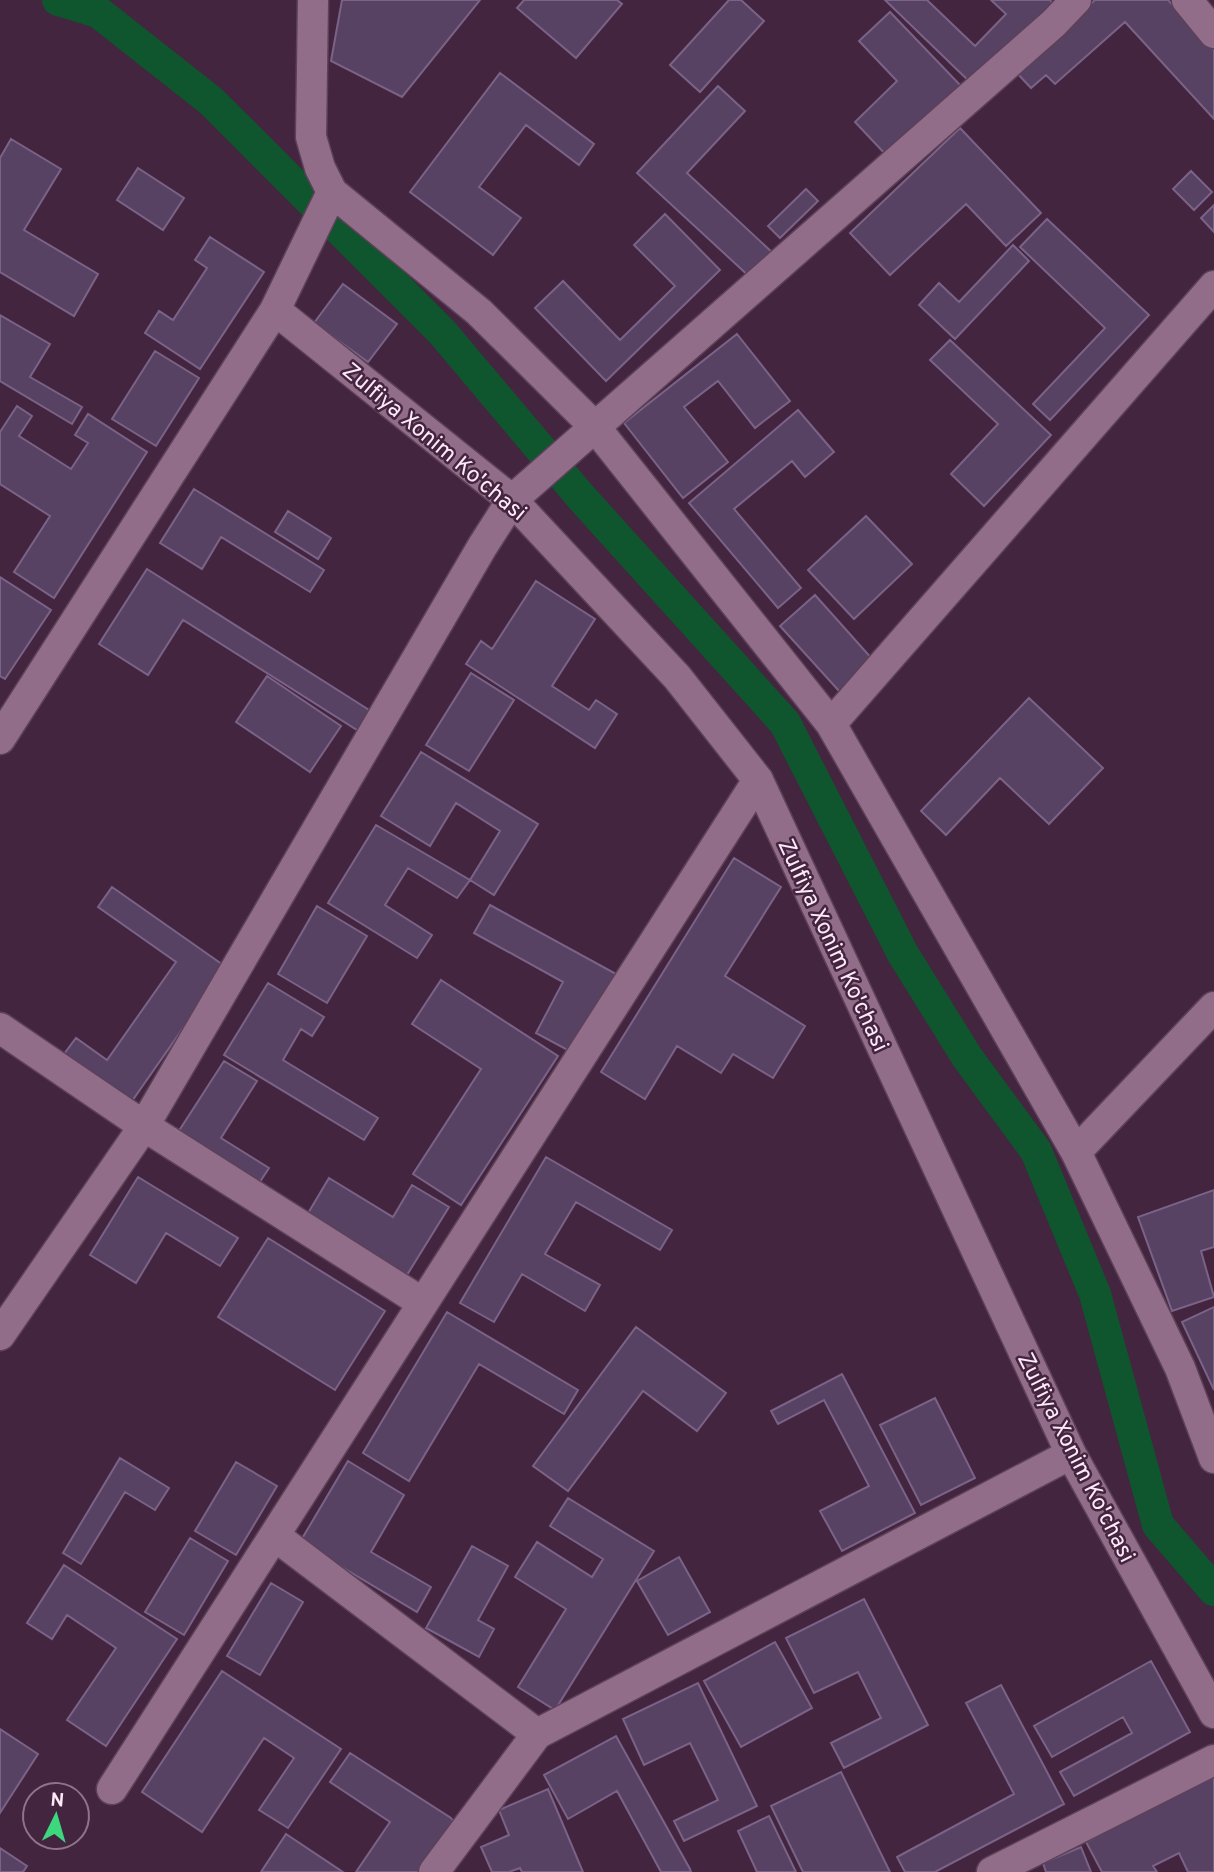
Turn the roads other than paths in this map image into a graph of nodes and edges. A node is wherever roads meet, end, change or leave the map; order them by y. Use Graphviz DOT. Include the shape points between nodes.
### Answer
graph roads {
  1 [pos="313,0"];
  2 [pos="1076,0"];
  3 [pos="1187,0"];
  4 [pos="1214,33"];
  5 [pos="332,192"];
  6 [pos="1214,286"];
  7 [pos="275,310"];
  8 [pos="595,427"];
  9 [pos="512,500"];
  10 [pos="831,724"];
  11 [pos="0,740"];
  12 [pos="758,780"];
  13 [pos="1214,1007"];
  14 [pos="0,1028"];
  15 [pos="144,1126"];
  16 [pos="1076,1152"];
  17 [pos="423,1303"];
  18 [pos="0,1335"];
  19 [pos="1071,1454"];
  20 [pos="1214,1458"];
  21 [pos="275,1536"];
  22 [pos="1214,1713"];
  23 [pos="537,1734"];
  24 [pos="1214,1760"];
  25 [pos="112,1789"];
  26 [pos="434,1872"];
  27 [pos="992,1872"];
  1 -- 5 [label="street" via="311,136"];
  2 -- 8 [label="street"];
  3 -- 4 [label="street"];
  5 -- 7 [label="street"];
  5 -- 8 [label="street" via="480,312"];
  6 -- 10 [label="street"];
  7 -- 9 [label="street, Zulfiya Xonim Ko'chasi"];
  7 -- 11 [label="street"];
  8 -- 9 [label="street"];
  8 -- 10 [label="street"];
  9 -- 12 [label="street, Zulfiya Xonim Ko'chasi" via="677,677"];
  9 -- 15 [label="street"];
  10 -- 16 [label="street"];
  12 -- 17 [label="street"];
  12 -- 19 [label="street, Zulfiya Xonim Ko'chasi"];
  13 -- 16 [label="street"];
  14 -- 15 [label="street"];
  15 -- 17 [label="street"];
  15 -- 18 [label="street"];
  16 -- 20 [label="street" via="1180,1368"];
  17 -- 21 [label="street"];
  19 -- 22 [label="street, Zulfiya Xonim Ko'chasi"];
  19 -- 23 [label="street"];
  21 -- 23 [label="street"];
  21 -- 25 [label="street"];
  23 -- 26 [label="street"];
  24 -- 27 [label="street"];
}
